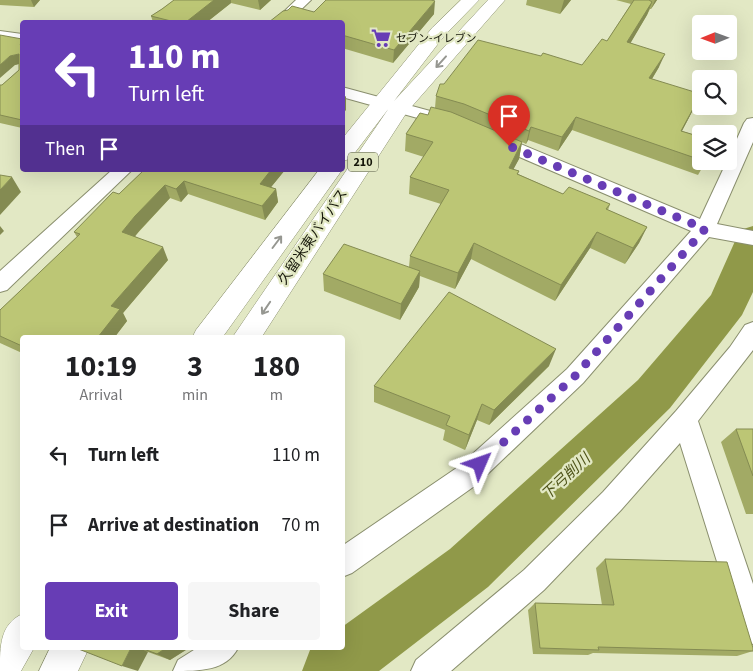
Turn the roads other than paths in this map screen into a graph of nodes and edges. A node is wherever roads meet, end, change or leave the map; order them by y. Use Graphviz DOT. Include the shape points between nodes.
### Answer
graph roads {
  1 [pos="304,0"];
  2 [pos="471,0"];
  3 [pos="497,0"];
  4 [pos="282,20"];
  5 [pos="0,35"];
  6 [pos="20,38"];
  7 [pos="345,93"];
  8 [pos="390,105"];
  9 [pos="753,124"];
  10 [pos="345,151"];
  11 [pos="121,172"];
  12 [pos="330,172"];
  13 [pos="705,229"];
  14 [pos="753,238"];
  15 [pos="0,284"];
  16 [pos="753,331"];
  17 [pos="208,335"];
  18 [pos="248,335"];
  19 [pos="685,419"];
  20 [pos="345,561"];
  21 [pos="753,629"];
  22 [pos="20,636"];
  23 [pos="69,650"];
  24 [pos="220,650"];
  25 [pos="1,671"];
  26 [pos="58,671"];
  27 [pos="189,671"];
  28 [pos="427,671"];
  1 -- 4 [label="street"];
  2 -- 8 [label="highway, 久留米東バイパス / 210" via="438,32"];
  3 -- 8 [label="highway, 久留米東バイパス / 210, one-way"];
  5 -- 6 [label="street"];
  7 -- 8 [label="street"];
  8 -- 10 [label="highway, 久留米東バイパス / 210"];
  8 -- 13 [label="street" via="469,129"];
  8 -- 18 [label="highway, 久留米東バイパス / 210, one-way"];
  9 -- 13 [label="street"];
  11 -- 15 [label="street"];
  17 -- 12 [label="highway, 久留米東バイパス / 210, one-way"];
  13 -- 14 [label="street"];
  13 -- 20 [label="street" via="568,383 467,476"];
  16 -- 19 [label="street"];
  19 -- 21 [label="street"];
  19 -- 28 [label="street" via="534,580"];
  22 -- 25 [label="highway"];
  23 -- 26 [label="highway"];
  24 -- 27 [label="street"];
}
